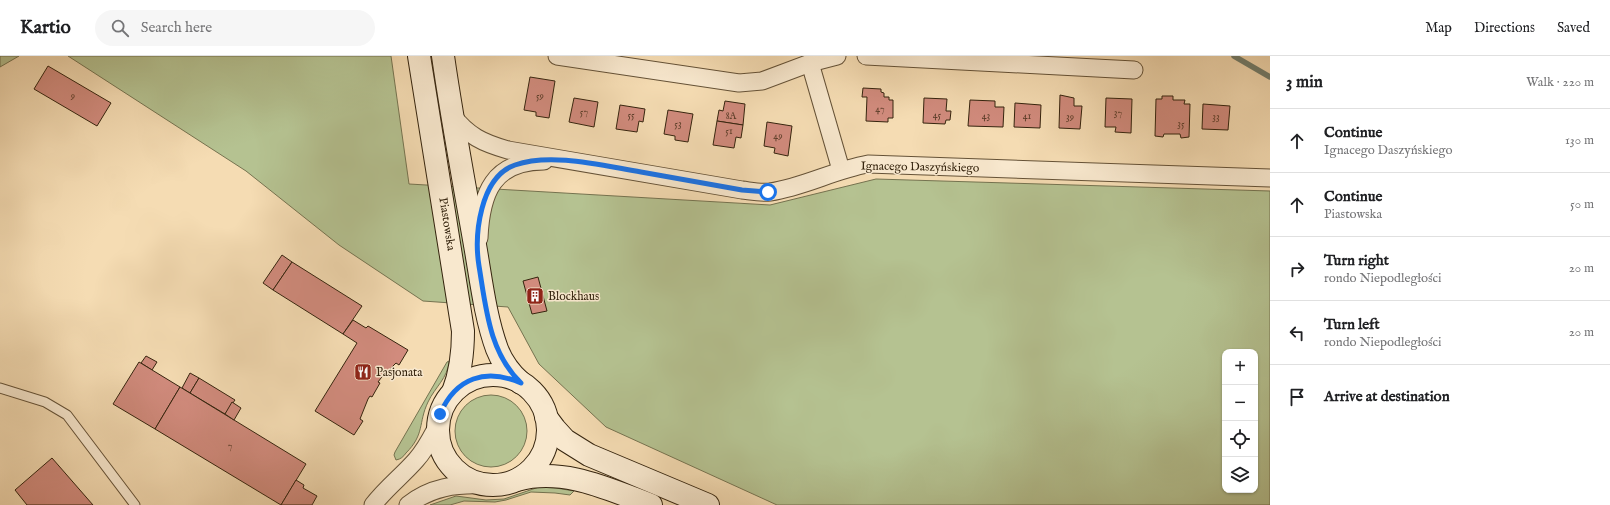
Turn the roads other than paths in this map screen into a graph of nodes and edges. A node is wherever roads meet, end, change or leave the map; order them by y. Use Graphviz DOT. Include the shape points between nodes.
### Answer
graph roads {
  1 [pos="419,56"];
  2 [pos="444,56"];
  3 [pos="557,56"];
  4 [pos="837,56"];
  5 [pos="866,56"];
  6 [pos="810,63"];
  7 [pos="1134,70"];
  8 [pos="452,115"];
  9 [pos="576,161"];
  10 [pos="842,170"];
  11 [pos="1270,178"];
  12 [pos="477,256"];
  13 [pos="521,383"];
  14 [pos="0,388"];
  15 [pos="453,392"];
  16 [pos="546,417"];
  17 [pos="438,423"];
  18 [pos="515,481"];
  19 [pos="484,485"];
  20 [pos="135,505"];
  21 [pos="373,505"];
  22 [pos="408,505"];
  23 [pos="651,505"];
  24 [pos="708,505"];
  1 -- 15 [label="main road, Piastowska" via="463,331 462,363"];
  2 -- 8 [label="main road, Piastowska"];
  3 -- 6 [label="street" via="740,83 762,81"];
  4 -- 6 [label="street"];
  5 -- 7 [label="street"];
  6 -- 10 [label="street"];
  8 -- 9 [label="street, Ignacego Daszyńskiego" via="466,132 493,146"];
  8 -- 12 [label="main road, Piastowska"];
  9 -- 10 [label="street, Ignacego Daszyńskiego" via="742,190 768,192 789,188"];
  9 -- 12 [label="street, Ignacego Daszyńskiego" via="536,161 514,165 494,180 486,193"];
  10 -- 11 [label="street, Ignacego Daszyńskiego" via="868,164"];
  12 -- 13 [label="main road, Piastowska" via="487,313 497,348 505,366"];
  13 -- 15 [label="main road" via="508,377 485,376 467,382"];
  13 -- 16 [label="main road" via="541,404"];
  14 -- 20 [label="lane" via="45,402 67,415"];
  15 -- 17 [label="main road" via="444,406"];
  16 -- 18 [label="main road" via="546,447 539,461 529,472"];
  16 -- 24 [label="main road" via="565,440 590,455"];
  17 -- 19 [label="main road" via="440,444 449,463 464,477"];
  17 -- 21 [label="street" via="422,453"];
  18 -- 19 [label="main road" via="500,485"];
  18 -- 23 [label="main road" via="528,477 550,476 576,479"];
  19 -- 22 [label="street" via="461,484 448,487 422,496"];
}
